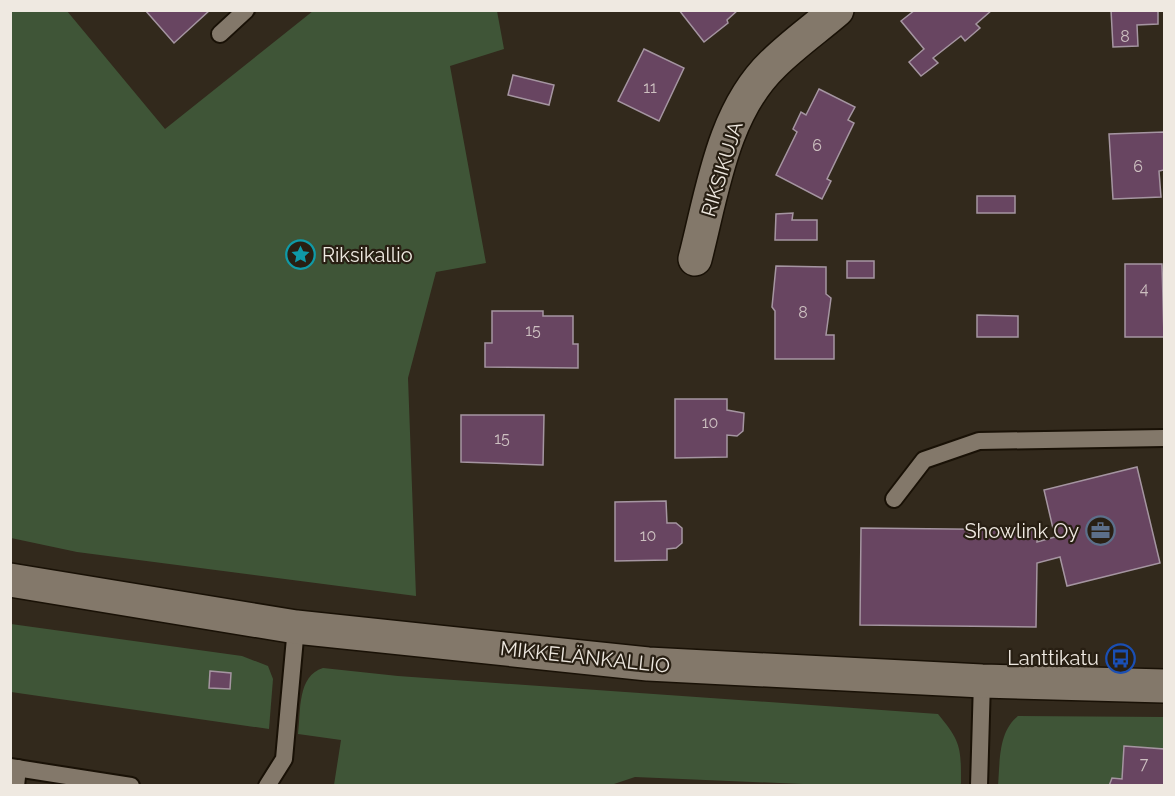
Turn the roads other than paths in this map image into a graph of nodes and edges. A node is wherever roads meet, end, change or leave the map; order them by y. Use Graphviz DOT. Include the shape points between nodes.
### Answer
graph roads {
  1 [pos="246,10"];
  2 [pos="837,10"];
  3 [pos="220,34"];
  4 [pos="695,259"];
  5 [pos="1164,438"];
  6 [pos="894,499"];
  7 [pos="10,580"];
  8 [pos="296,627"];
  9 [pos="982,681"];
  10 [pos="1164,686"];
  11 [pos="14,767"];
  12 [pos="16,786"];
  13 [pos="131,786"];
  14 [pos="267,786"];
  15 [pos="979,786"];
  1 -- 3 [label="lane"];
  2 -- 4 [label="street, RIKSIKUJA" via="772,65 750,93 732,126"];
  5 -- 6 [label="lane" via="979,441 924,460"];
  7 -- 8 [label="street, MIKKELÄNKALLIO"];
  8 -- 9 [label="street, MIKKELÄNKALLIO" via="648,664"];
  8 -- 14 [label="lane" via="284,759"];
  9 -- 10 [label="street, MIKKELÄNKALLIO"];
  9 -- 15 [label="lane"];
  11 -- 12 [label="lane"];
  11 -- 13 [label="lane"];
}
